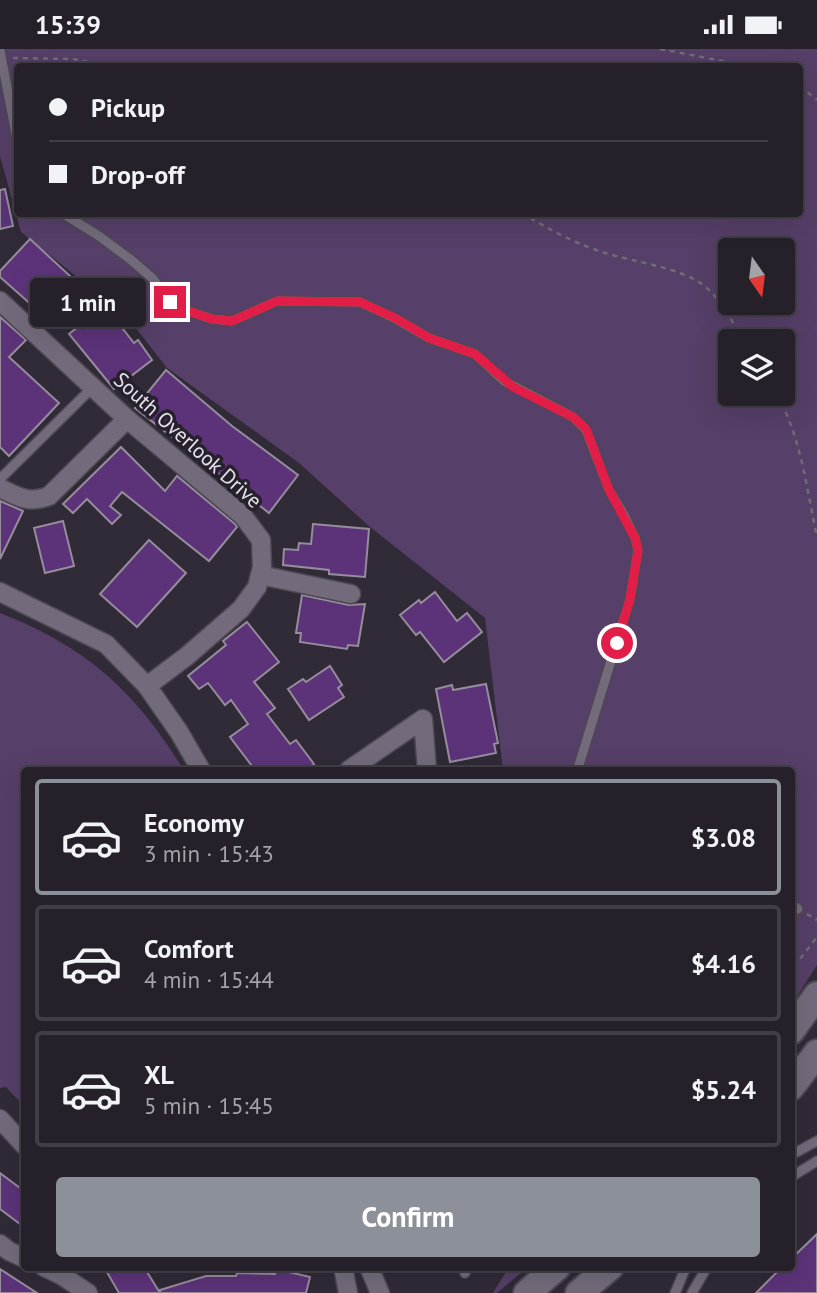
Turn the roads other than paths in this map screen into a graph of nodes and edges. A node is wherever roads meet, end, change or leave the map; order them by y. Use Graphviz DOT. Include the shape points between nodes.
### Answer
graph roads {
  1 [pos="0,51"];
  2 [pos="1,57"];
  3 [pos="14,124"];
  4 [pos="68,217"];
  5 [pos="0,301"];
  6 [pos="93,387"];
  7 [pos="127,419"];
  8 [pos="0,479"];
  9 [pos="0,488"];
  10 [pos="260,575"];
  11 [pos="0,592"];
  12 [pos="351,594"];
  13 [pos="147,686"];
  14 [pos="199,767"];
  15 [pos="353,767"];
  16 [pos="426,767"];
  17 [pos="579,767"];
  18 [pos="817,995"];
  19 [pos="795,1025"];
  20 [pos="817,1053"];
  21 [pos="795,1082"];
  22 [pos="0,1119"];
  23 [pos="817,1141"];
  24 [pos="21,1142"];
  25 [pos="795,1153"];
  26 [pos="817,1161"];
  27 [pos="795,1175"];
  28 [pos="0,1244"];
  29 [pos="21,1257"];
  30 [pos="63,1271"];
  31 [pos="344,1271"];
  32 [pos="371,1271"];
  33 [pos="552,1271"];
  34 [pos="605,1271"];
  35 [pos="684,1271"];
  36 [pos="704,1271"];
  37 [pos="88,1293"];
  38 [pos="348,1293"];
  39 [pos="380,1293"];
  40 [pos="527,1293"];
  41 [pos="579,1293"];
  42 [pos="675,1293"];
  43 [pos="692,1293"];
  1 -- 2 [label="lane"];
  2 -- 3 [label="lane"];
  4 -- 17 [label="lane" via="130,259 170,302 188,311 232,321 277,301 360,302 429,338 475,354 513,387 573,417 586,429 638,550 630,599"];
  5 -- 6 [label="street, South Overlook Drive"];
  6 -- 7 [label="street, South Overlook Drive"];
  6 -- 8 [label="lane"];
  7 -- 9 [label="street" via="49,496 23,499"];
  7 -- 10 [label="street, South Overlook Drive" via="243,516 261,540"];
  10 -- 12 [label="street"];
  10 -- 13 [label="street, South Overlook Drive" via="241,609"];
  11 -- 13 [label="street" via="106,643"];
  13 -- 14 [label="street"];
  15 -- 16 [label="street" via="423,719"];
  18 -- 19 [label="main road"];
  20 -- 21 [label="main road"];
  22 -- 24 [label="street"];
  23 -- 25 [label="lane"];
  26 -- 27 [label="lane"];
  28 -- 29 [label="street"];
  30 -- 37 [label="street"];
  31 -- 38 [label="street"];
  32 -- 39 [label="street"];
  33 -- 40 [label="main road"];
  34 -- 41 [label="main road"];
  35 -- 42 [label="lane"];
  36 -- 43 [label="lane"];
}
